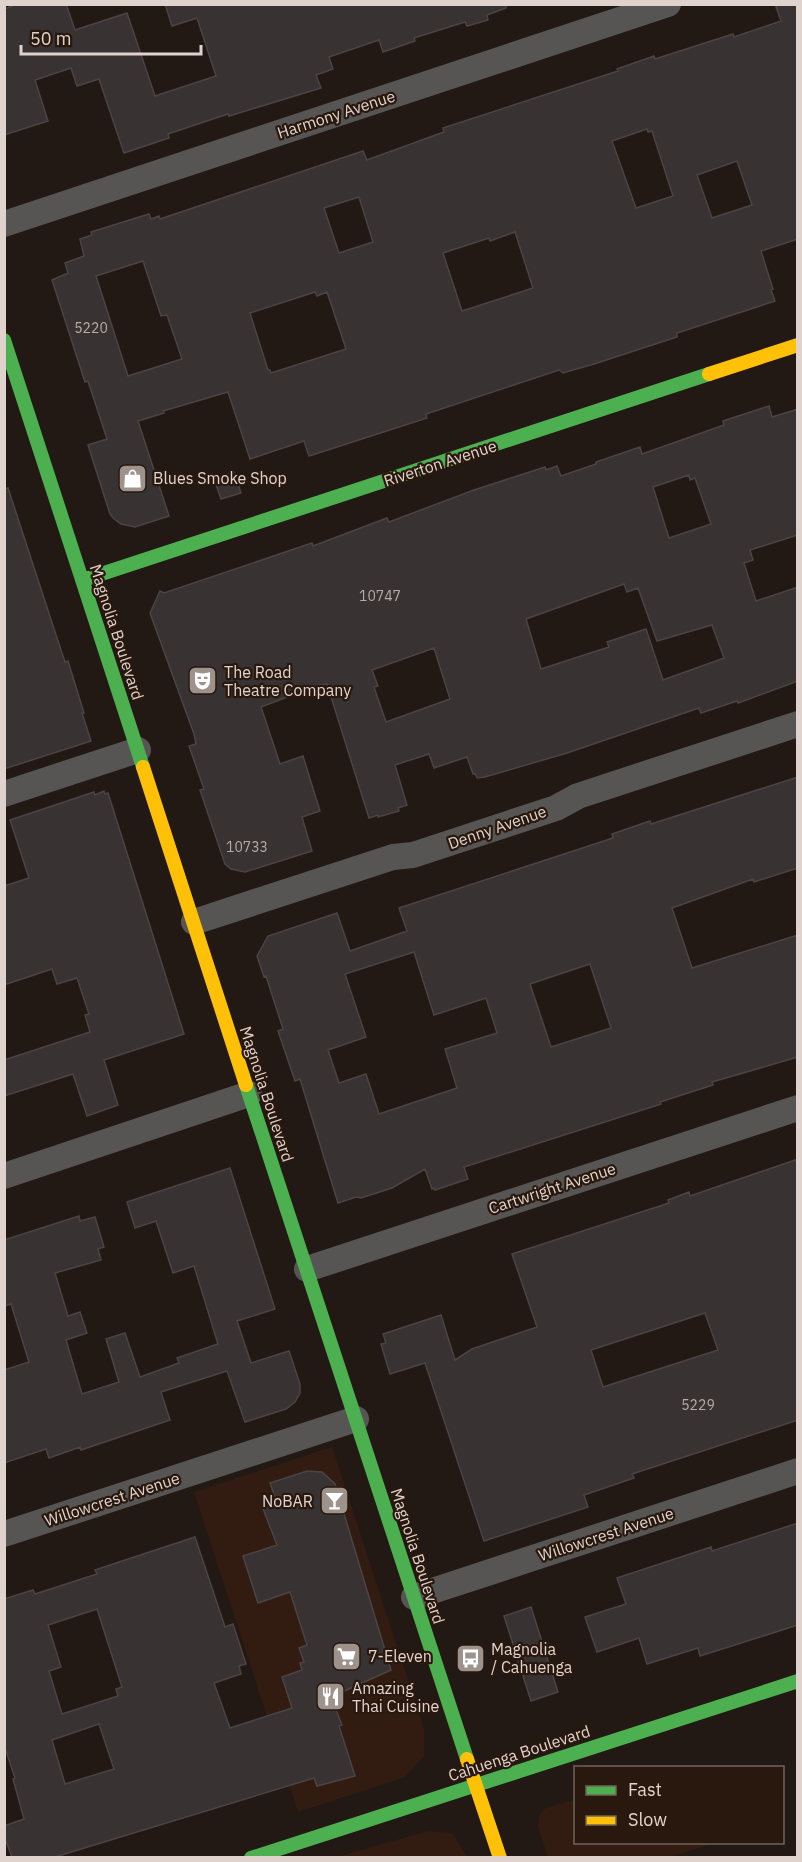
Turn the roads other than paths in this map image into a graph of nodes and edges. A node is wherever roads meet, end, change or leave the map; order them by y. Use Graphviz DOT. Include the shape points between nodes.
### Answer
graph roads {
  1 [pos="668,4"];
  2 [pos="4,224"];
  3 [pos="4,340"];
  4 [pos="798,345"];
  5 [pos="15,408"];
  6 [pos="83,579"];
  7 [pos="798,724"];
  8 [pos="138,750"];
  9 [pos="4,795"];
  10 [pos="194,922"];
  11 [pos="249,1094"];
  12 [pos="798,1108"];
  13 [pos="4,1176"];
  14 [pos="307,1269"];
  15 [pos="356,1419"];
  16 [pos="798,1471"];
  17 [pos="4,1534"];
  18 [pos="414,1597"];
  19 [pos="798,1681"];
  20 [pos="476,1784"];
  21 [pos="251,1857"];
  22 [pos="500,1857"];
  1 -- 2 [label="street, Harmony Avenue"];
  3 -- 5 [label="main road, Magnolia Boulevard"];
  4 -- 6 [label="main road, Riverton Avenue"];
  5 -- 6 [label="main road, Magnolia Boulevard"];
  6 -- 8 [label="main road, Magnolia Boulevard"];
  7 -- 10 [label="street, Denny Avenue" via="413,855 393,856"];
  8 -- 9 [label="street"];
  8 -- 10 [label="main road, Magnolia Boulevard"];
  10 -- 11 [label="main road, Magnolia Boulevard"];
  11 -- 13 [label="street"];
  11 -- 14 [label="main road, Magnolia Boulevard"];
  12 -- 14 [label="street, Cartwright Avenue"];
  14 -- 15 [label="main road, Magnolia Boulevard"];
  15 -- 17 [label="street, Willowcrest Avenue"];
  15 -- 18 [label="main road, Magnolia Boulevard"];
  16 -- 18 [label="street, Willowcrest Avenue"];
  18 -- 20 [label="main road, Magnolia Boulevard"];
  19 -- 20 [label="main road, Cahuenga Boulevard"];
  20 -- 21 [label="main road, Cahuenga Boulevard"];
  20 -- 22 [label="main road, Magnolia Boulevard"];
}
